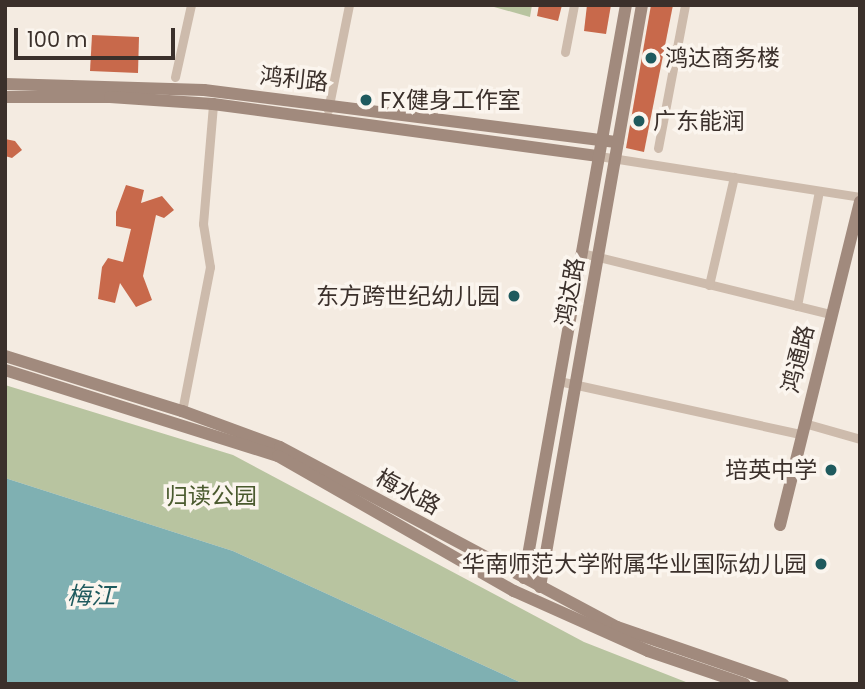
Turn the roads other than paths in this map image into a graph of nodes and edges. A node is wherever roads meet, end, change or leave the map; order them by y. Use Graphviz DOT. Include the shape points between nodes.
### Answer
graph roads {
  1 [pos="191,5"];
  2 [pos="349,5"];
  3 [pos="574,5"];
  4 [pos="626,5"];
  5 [pos="642,5"];
  6 [pos="685,5"];
  7 [pos="565,52"];
  8 [pos="175,77"];
  9 [pos="5,84"];
  10 [pos="5,97"];
  11 [pos="213,104"];
  12 [pos="328,110"];
  13 [pos="602,140"];
  14 [pos="618,142"];
  15 [pos="658,148"];
  16 [pos="599,156"];
  17 [pos="615,159"];
  18 [pos="734,177"];
  19 [pos="819,191"];
  20 [pos="860,200"];
  21 [pos="582,253"];
  22 [pos="598,257"];
  23 [pos="709,285"];
  24 [pos="797,306"];
  25 [pos="830,314"];
  26 [pos="5,356"];
  27 [pos="5,370"];
  28 [pos="559,381"];
  29 [pos="575,385"];
  30 [pos="182,411"];
  31 [pos="803,428"];
  32 [pos="860,439"];
  33 [pos="780,525"];
  34 [pos="524,578"];
  35 [pos="540,587"];
  36 [pos="745,684"];
  37 [pos="783,684"];
  1 -- 8 [label="street"];
  2 -- 12 [label="street"];
  3 -- 7 [label="street"];
  4 -- 13 [label="street, 鸿达路"];
  5 -- 14 [label="street, 鸿达路"];
  6 -- 15 [label="street"];
  9 -- 12 [label="street, 鸿利路" via="191,90"];
  10 -- 11 [label="street, 鸿利路" via="110,97"];
  11 -- 12 [label="street, 鸿利路"];
  11 -- 30 [label="street" via="203,224 210,267"];
  12 -- 13 [label="street, 鸿利路"];
  12 -- 16 [label="street, 鸿利路"];
  13 -- 14 [label="street, 鸿利路"];
  13 -- 16 [label="street, 鸿达路"];
  14 -- 17 [label="street, 鸿达路"];
  16 -- 17 [label="street"];
  16 -- 21 [label="street, 鸿达路"];
  17 -- 18 [label="street"];
  17 -- 22 [label="street, 鸿达路"];
  18 -- 19 [label="street"];
  18 -- 23 [label="street"];
  19 -- 20 [label="street"];
  19 -- 24 [label="street"];
  20 -- 25 [label="street, 鸿通路"];
  21 -- 22 [label="street"];
  21 -- 28 [label="street, 鸿达路"];
  22 -- 23 [label="street"];
  22 -- 29 [label="street, 鸿达路"];
  23 -- 24 [label="street"];
  24 -- 25 [label="street"];
  25 -- 31 [label="street, 鸿通路"];
  26 -- 30 [label="street, 梅水路"];
  27 -- 36 [label="street, 梅水路" via="278,456 514,591 637,647"];
  28 -- 29 [label="street"];
  28 -- 34 [label="street, 鸿达路"];
  29 -- 31 [label="street"];
  29 -- 35 [label="street, 鸿达路"];
  30 -- 34 [label="street, 梅水路" via="279,447"];
  31 -- 32 [label="street"];
  31 -- 33 [label="street, 鸿通路"];
  34 -- 35 [label="street, 梅水路"];
  35 -- 37 [label="street, 梅水路" via="653,641"];
}
